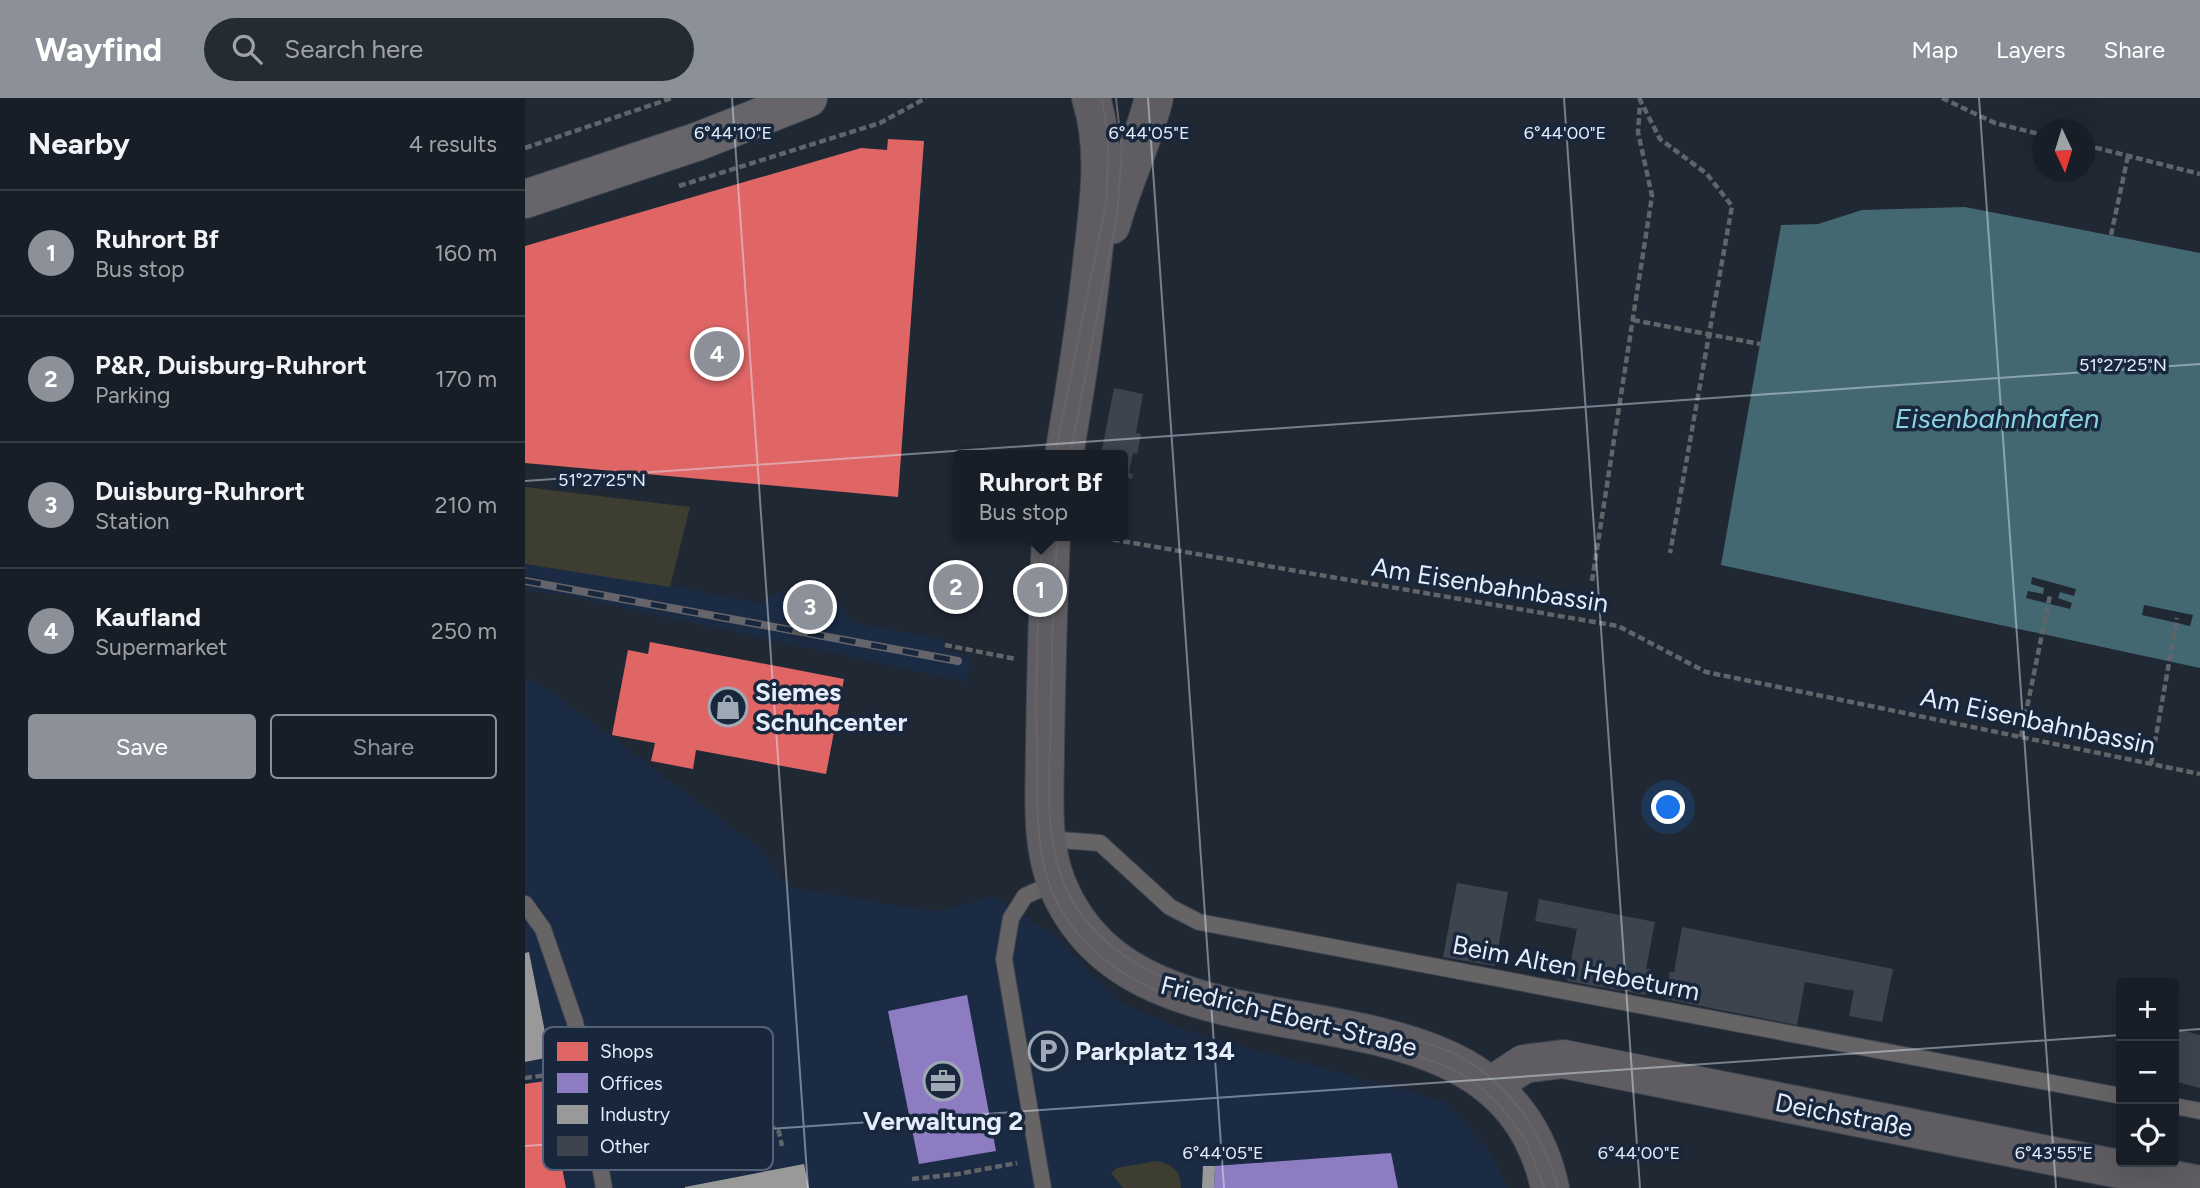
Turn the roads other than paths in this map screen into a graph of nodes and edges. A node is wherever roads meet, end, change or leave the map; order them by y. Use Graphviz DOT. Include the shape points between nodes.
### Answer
graph roads {
  1 [pos="808,98"];
  2 [pos="1091,98"];
  3 [pos="1129,98"];
  4 [pos="1154,98"];
  5 [pos="1118,198"];
  6 [pos="525,199"];
  7 [pos="1089,311"];
  8 [pos="1065,450"];
  9 [pos="1051,541"];
  10 [pos="1047,839"];
  11 [pos="1056,882"];
  12 [pos="525,905"];
  13 [pos="576,1027"];
  14 [pos="1492,1085"];
  15 [pos="2116,1095"];
  16 [pos="2179,1107"];
  17 [pos="2200,1111"];
  18 [pos="601,1170"];
  19 [pos="2200,1185"];
  20 [pos="604,1188"];
  21 [pos="1043,1188"];
  22 [pos="1550,1188"];
  1 -- 6 [label="main road" via="699,141"];
  2 -- 7 [label="main road" via="1101,152 1101,193"];
  3 -- 5 [label="main road" via="1128,152"];
  4 -- 5 [label="main road" via="1143,142"];
  5 -- 7 [label="main road"];
  7 -- 8 [label="main road"];
  9 -- 10 [label="main road, Friedrich-Ebert-Straße"];
  10 -- 11 [label="main road, Friedrich-Ebert-Straße"];
  10 -- 15 [label="lane, Beim Alten Hebeturm" via="1100,843 1170,908 1199,922"];
  11 -- 14 [label="main road, Friedrich-Ebert-Straße" via="1073,916 1094,942 1123,966 1159,986 1417,1046 1461,1063"];
  11 -- 21 [label="lane" via="1025,896 1011,918 1004,959"];
  12 -- 13 [label="lane" via="543,929"];
  14 -- 19 [label="main road, Deichstraße" via="1524,1064 1563,1059"];
  14 -- 22 [label="main road, Friedrich-Ebert-Straße" via="1525,1122"];
  16 -- 17 [label="lane"];
  18 -- 20 [label="lane"];
}
